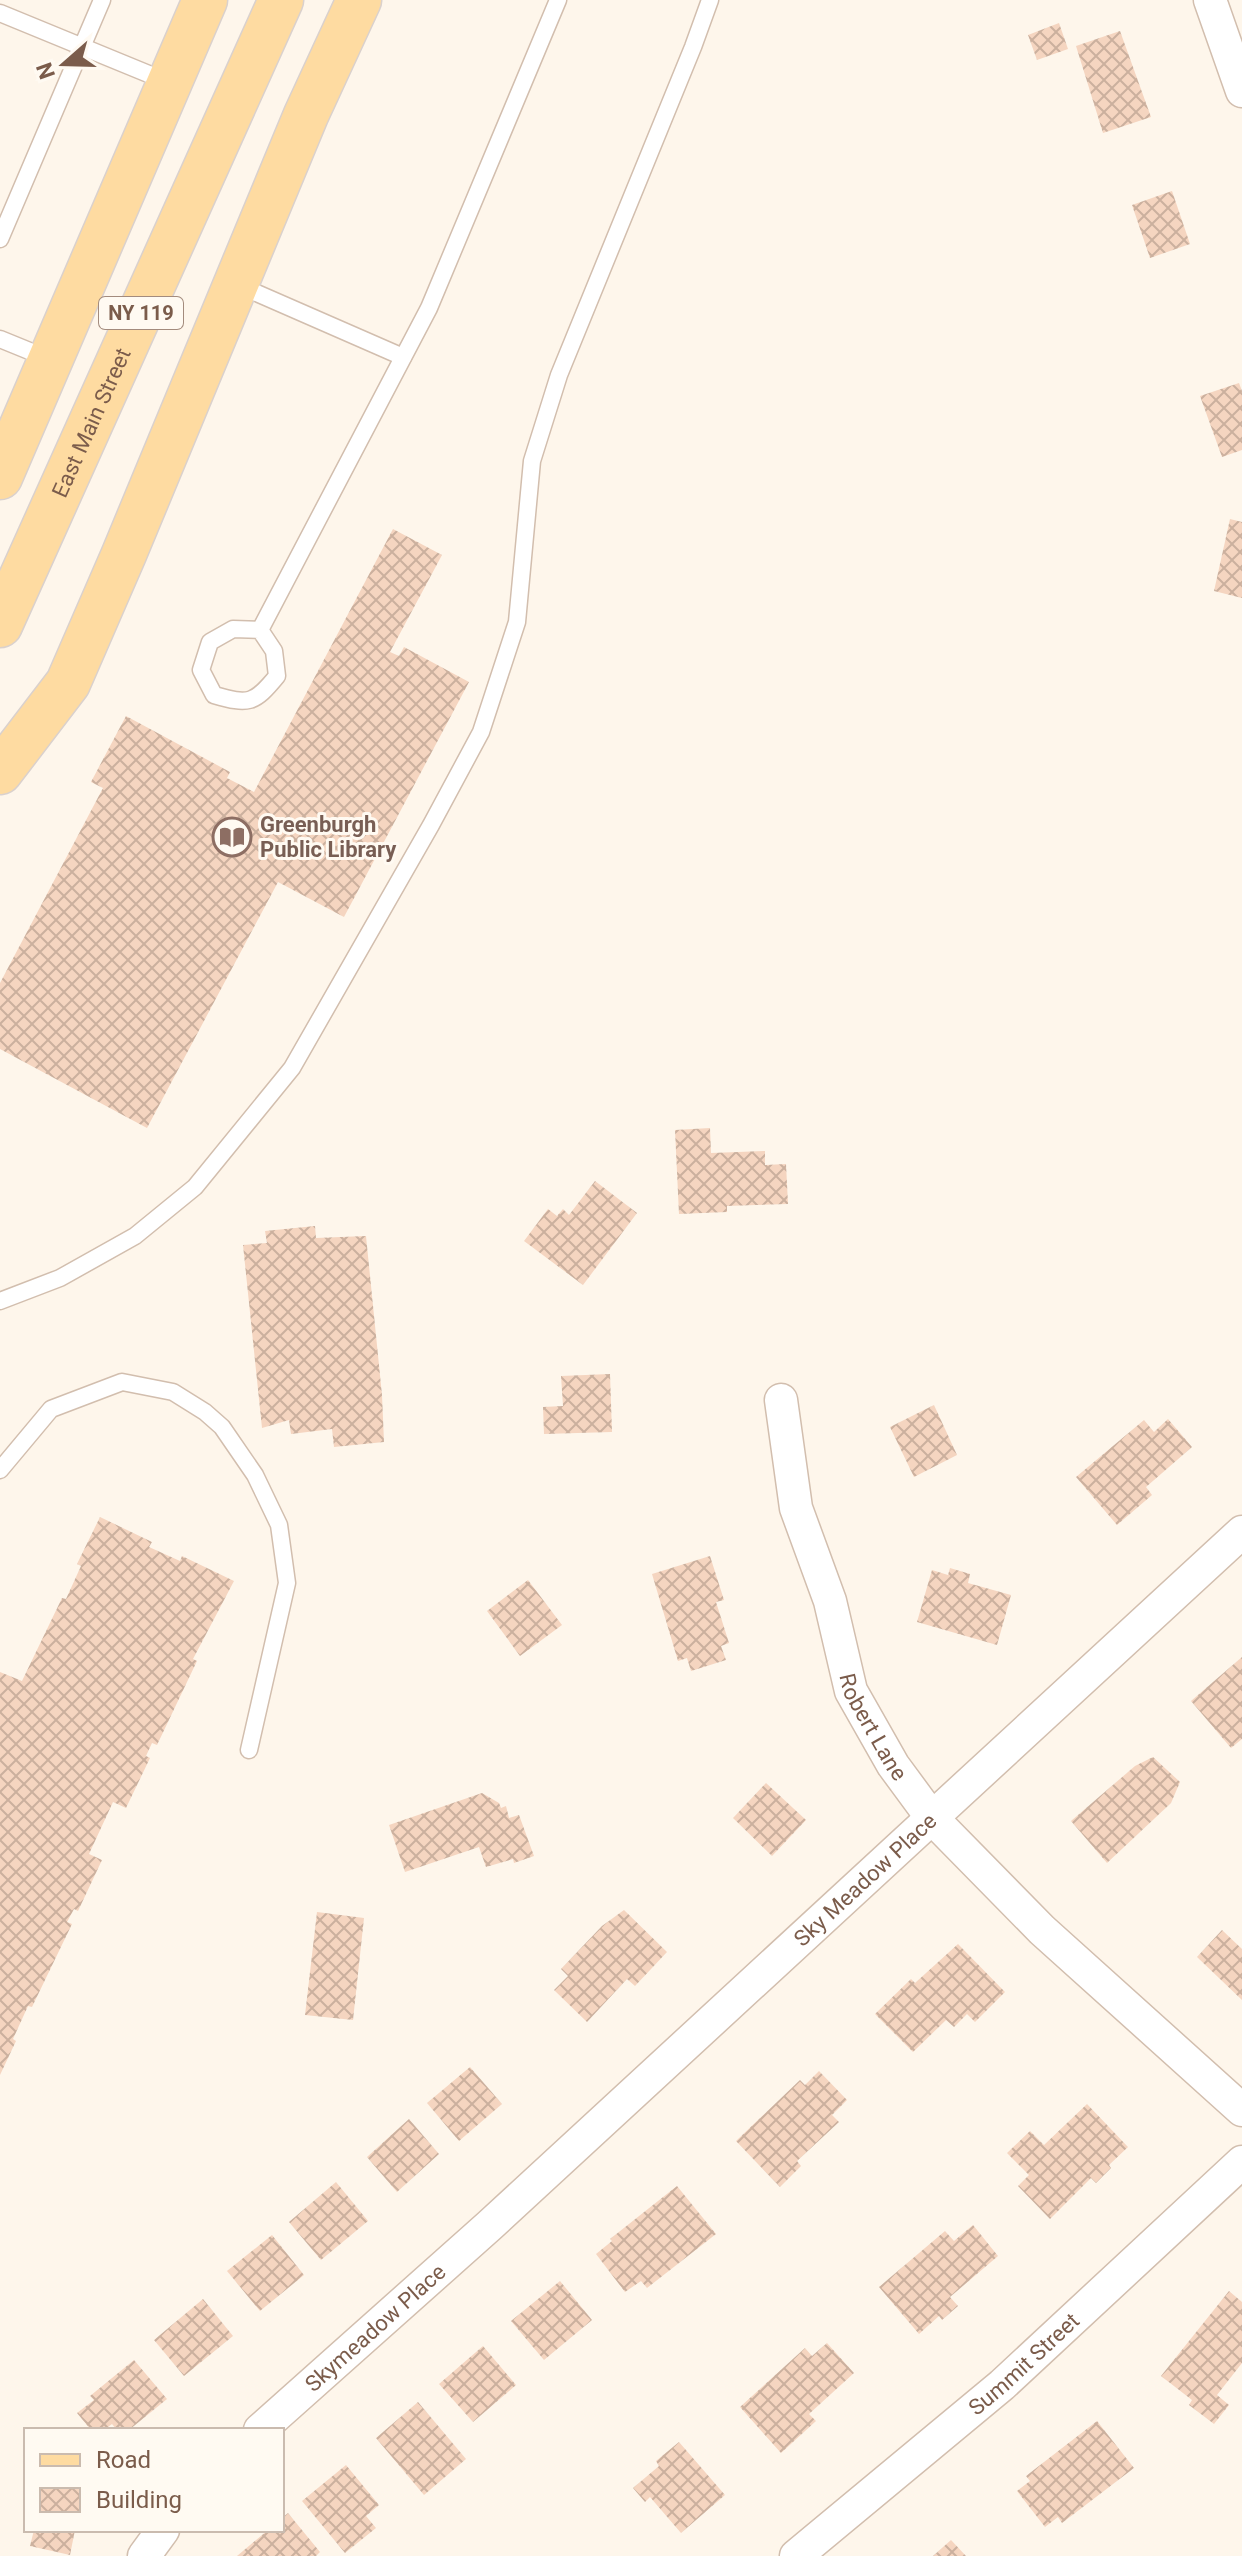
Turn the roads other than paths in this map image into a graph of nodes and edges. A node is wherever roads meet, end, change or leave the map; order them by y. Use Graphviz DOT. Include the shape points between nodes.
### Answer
graph roads {
  1 [pos="102,0"];
  2 [pos="205,0"];
  3 [pos="281,0"];
  4 [pos="359,0"];
  5 [pos="558,0"];
  6 [pos="710,0"];
  7 [pos="1210,0"];
  8 [pos="0,13"];
  9 [pos="83,47"];
  10 [pos="169,83"];
  11 [pos="1242,91"];
  12 [pos="0,239"];
  13 [pos="236,284"];
  14 [pos="0,339"];
  15 [pos="403,357"];
  16 [pos="50,360"];
  17 [pos="0,477"];
  18 [pos="0,625"];
  19 [pos="260,630"];
  20 [pos="0,772"];
  21 [pos="0,1301"];
  22 [pos="781,1400"];
  23 [pos="0,1470"];
  24 [pos="1242,1532"];
  25 [pos="249,1750"];
  26 [pos="932,1818"];
  27 [pos="1242,2110"];
  28 [pos="1242,2162"];
  29 [pos="489,2226"];
  30 [pos="262,2428"];
  31 [pos="162,2532"];
  32 [pos="144,2556"];
  33 [pos="796,2556"];
  1 -- 9 [label="lane"];
  2 -- 10 [label="main road"];
  3 -- 18 [label="main road, East Main Street / NY 119"];
  4 -- 13 [label="main road"];
  5 -- 15 [label="lane" via="429,308"];
  6 -- 21 [label="lane" via="559,375 532,461 517,622 481,732 438,812 292,1068 195,1187 135,1236 60,1278"];
  7 -- 11 [label="street"];
  8 -- 9 [label="lane"];
  9 -- 10 [label="lane"];
  9 -- 12 [label="lane"];
  10 -- 16 [label="main road"];
  13 -- 15 [label="lane"];
  13 -- 20 [label="main road" via="68,683"];
  14 -- 16 [label="lane"];
  15 -- 19 [label="lane"];
  16 -- 17 [label="main road"];
  19 -- 19 [label="lane" via="233,629 210,642 201,670 214,695 239,702 260,697 277,676 274,651"];
  22 -- 26 [label="street, Robert Lane" via="796,1508 830,1601 851,1691 893,1765"];
  23 -- 25 [label="lane" via="51,1409 122,1382 173,1392 222,1427 255,1475 279,1525 287,1583"];
  24 -- 26 [label="street, Sky Meadow Place"];
  26 -- 27 [label="street, Robert Lane" via="1042,1930"];
  26 -- 29 [label="street, Sky Meadow Place"];
  28 -- 33 [label="street, Summit Street" via="1002,2385"];
  29 -- 30 [label="street, Skymeadow Place"];
  31 -- 32 [label="street"];
}
